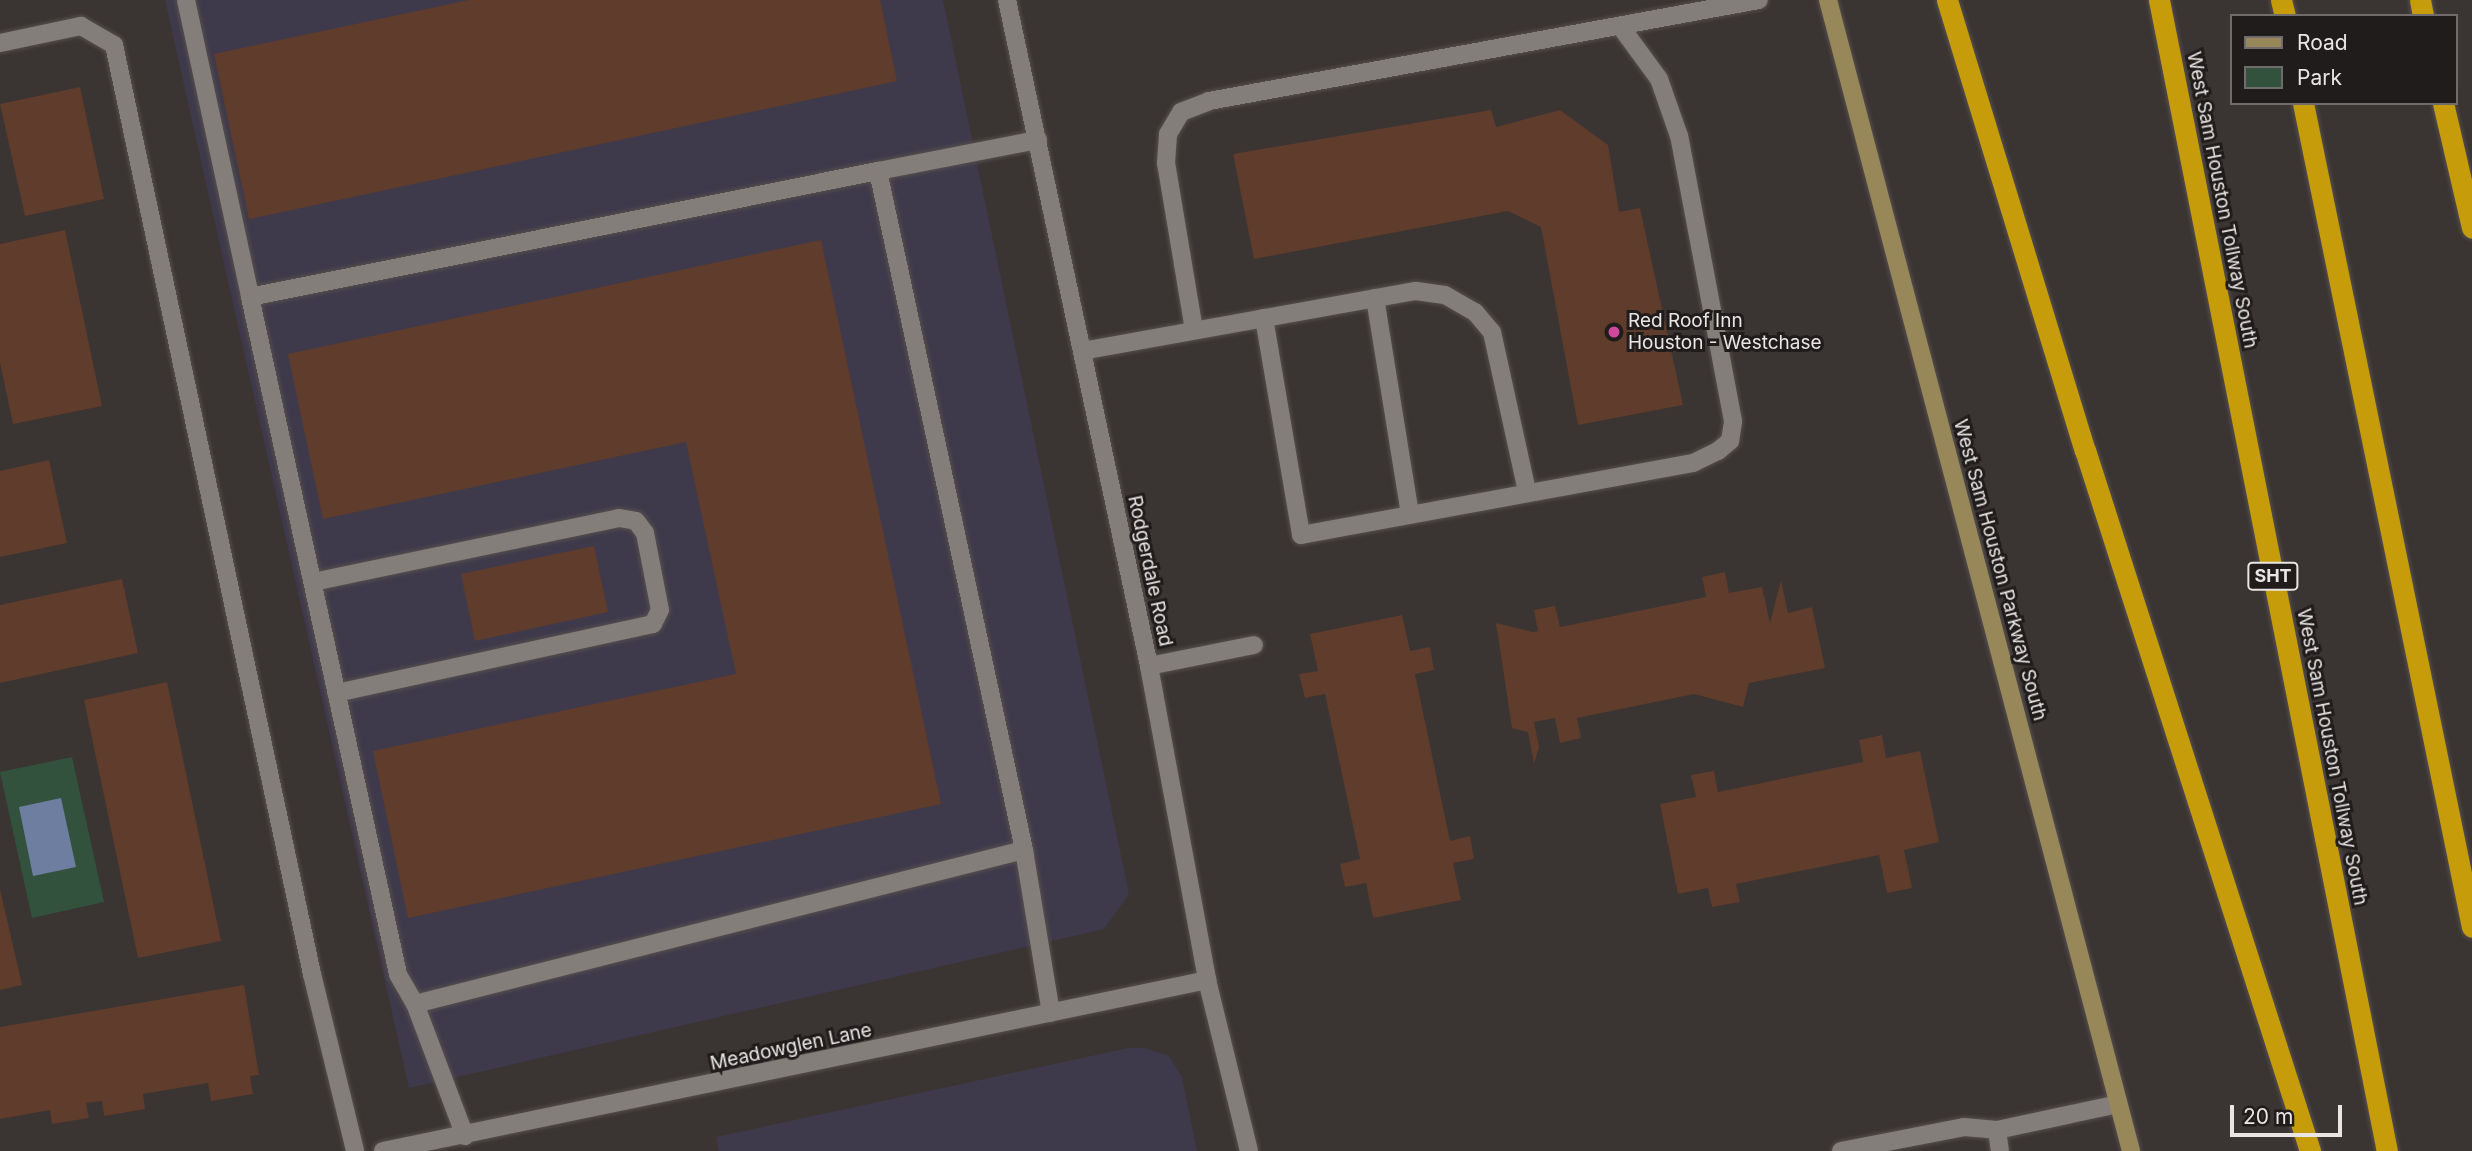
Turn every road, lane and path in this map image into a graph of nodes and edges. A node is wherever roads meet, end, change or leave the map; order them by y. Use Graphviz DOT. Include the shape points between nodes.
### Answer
graph roads {
  1 [pos="186,0"];
  2 [pos="1007,0"];
  3 [pos="1759,0"];
  4 [pos="1828,0"];
  5 [pos="1947,0"];
  6 [pos="2159,0"];
  7 [pos="1620,27"];
  8 [pos="0,43"];
  9 [pos="2303,105"];
  10 [pos="2443,105"];
  11 [pos="1038,140"];
  12 [pos="877,172"];
  13 [pos="2472,228"];
  14 [pos="250,297"];
  15 [pos="1375,298"];
  16 [pos="1264,318"];
  17 [pos="1194,330"];
  18 [pos="1082,351"];
  19 [pos="1527,491"];
  20 [pos="1410,514"];
  21 [pos="313,582"];
  22 [pos="1254,645"];
  23 [pos="1149,666"];
  24 [pos="336,693"];
  25 [pos="1024,850"];
  26 [pos="2472,927"];
  27 [pos="1208,980"];
  28 [pos="415,1004"];
  29 [pos="1051,1013"];
  30 [pos="2118,1104"];
  31 [pos="1997,1130"];
  32 [pos="465,1136"];
  33 [pos="355,1151"];
  34 [pos="383,1151"];
  35 [pos="1249,1151"];
  36 [pos="1841,1151"];
  37 [pos="2000,1151"];
  38 [pos="2131,1151"];
  39 [pos="2309,1151"];
  40 [pos="2387,1151"];
  1 -- 14 [label="street"];
  2 -- 11 [label="street, Rodgerdale Road"];
  3 -- 7 [label="street"];
  4 -- 30 [label="main road, West Sam Houston Parkway South"];
  5 -- 39 [label="highway"];
  6 -- 40 [label="highway, West Sam Houston Tollway South / SHT"];
  7 -- 17 [label="street" via="1209,101 1181,112 1168,134 1166,163"];
  7 -- 19 [label="street" via="1659,79 1679,136 1733,421 1730,441 1693,463"];
  8 -- 33 [label="street" via="81,26 114,45 312,974"];
  9 -- 26 [label="highway"];
  10 -- 13 [label="highway"];
  11 -- 12 [label="street"];
  11 -- 18 [label="street, Rodgerdale Road"];
  12 -- 14 [label="street"];
  12 -- 25 [label="street"];
  14 -- 21 [label="street"];
  15 -- 16 [label="street"];
  15 -- 19 [label="street" via="1416,290 1445,295 1475,312 1492,332"];
  15 -- 20 [label="street"];
  16 -- 17 [label="street"];
  16 -- 20 [label="street" via="1301,535"];
  17 -- 18 [label="street"];
  18 -- 23 [label="street, Rodgerdale Road"];
  19 -- 20 [label="street"];
  21 -- 24 [label="street"];
  21 -- 24 [label="street" via="619,518 636,521 648,546 660,610 653,624"];
  22 -- 23 [label="street"];
  23 -- 27 [label="street, Rodgerdale Road"];
  24 -- 28 [label="street" via="398,974"];
  25 -- 28 [label="street"];
  25 -- 29 [label="street"];
  27 -- 29 [label="street, Meadowglen Lane"];
  27 -- 35 [label="street, Rodgerdale Road"];
  28 -- 32 [label="street"];
  29 -- 32 [label="street, Meadowglen Lane"];
  30 -- 31 [label="street"];
  30 -- 38 [label="main road, West Sam Houston Parkway South"];
  31 -- 36 [label="street" via="1964,1127"];
  31 -- 37 [label="street"];
  32 -- 34 [label="street, Meadowglen Lane"];
}
